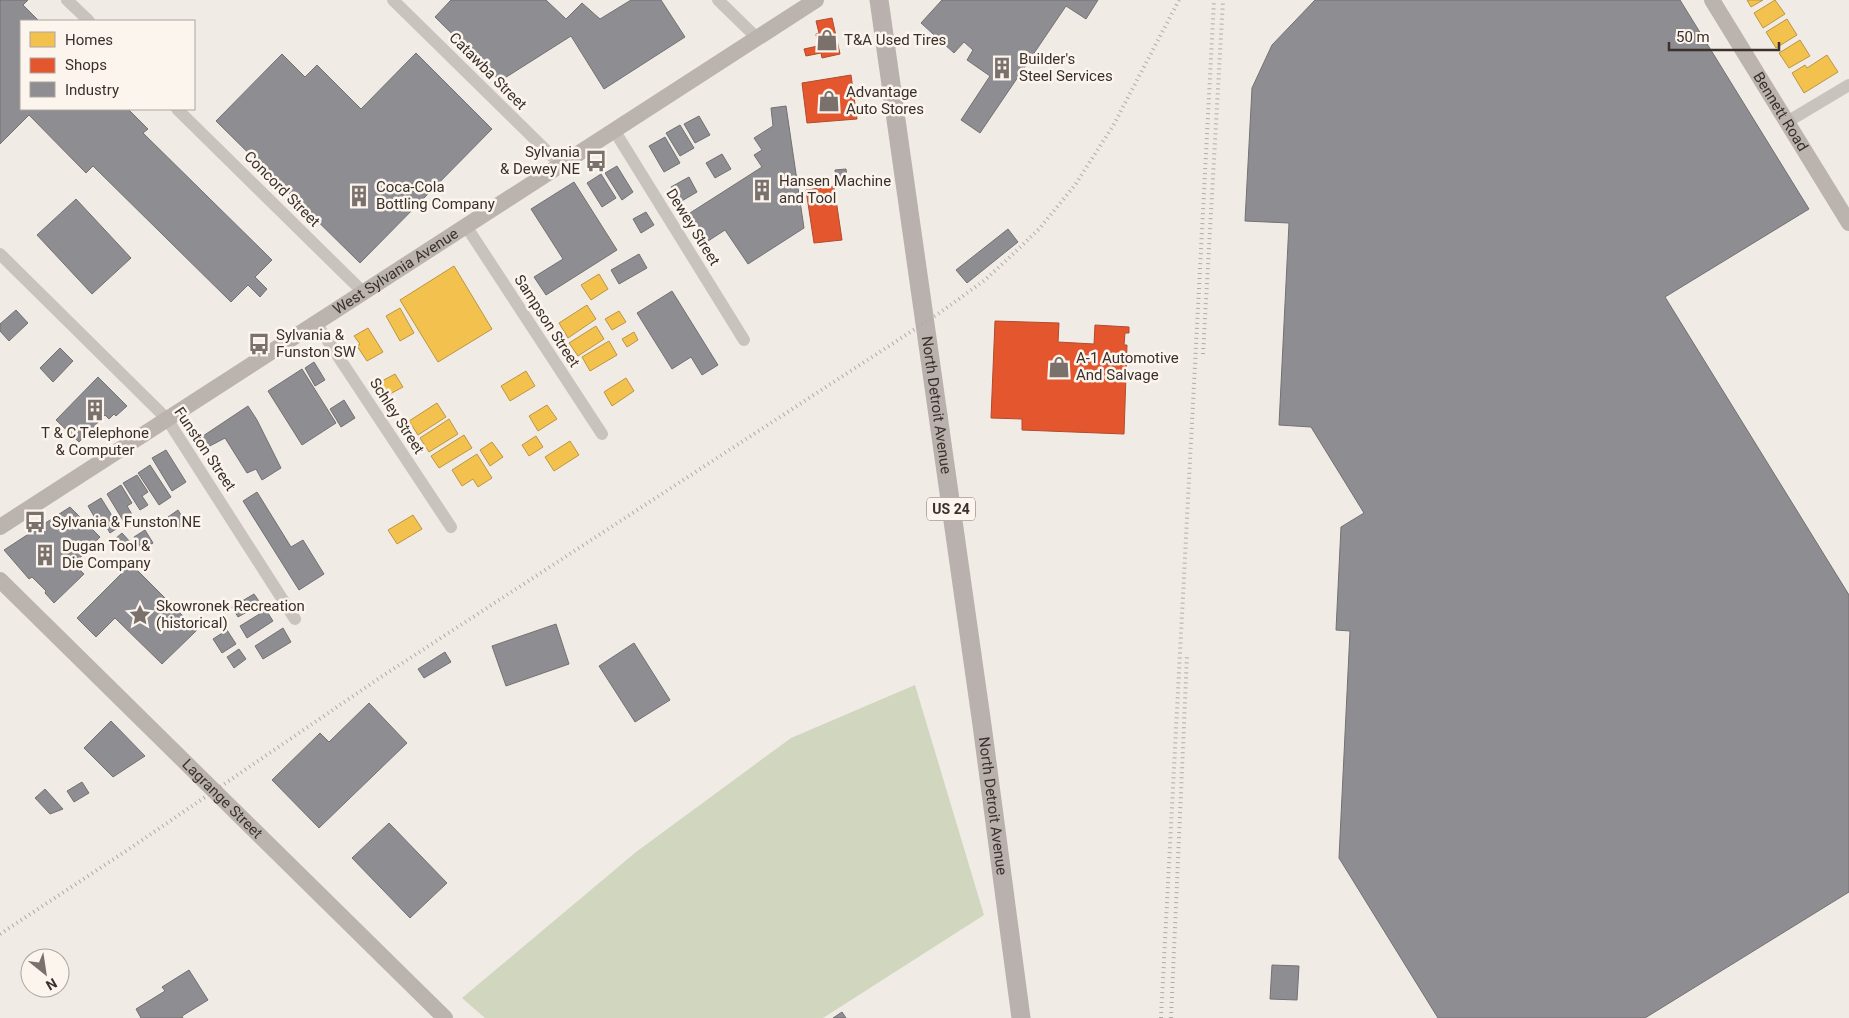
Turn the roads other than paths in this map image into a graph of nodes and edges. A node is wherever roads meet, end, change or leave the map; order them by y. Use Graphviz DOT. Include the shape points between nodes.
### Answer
graph roads {
  1 [pos="67,0"];
  2 [pos="393,0"];
  3 [pos="718,0"];
  4 [pos="816,0"];
  5 [pos="879,0"];
  6 [pos="1712,0"];
  7 [pos="88,20"];
  8 [pos="757,38"];
  9 [pos="1849,85"];
  10 [pos="178,110"];
  11 [pos="1787,122"];
  12 [pos="614,130"];
  13 [pos="561,165"];
  14 [pos="1849,223"];
  15 [pos="466,226"];
  16 [pos="0,254"];
  17 [pos="363,292"];
  18 [pos="316,323"];
  19 [pos="744,340"];
  20 [pos="167,418"];
  21 [pos="602,434"];
  22 [pos="0,527"];
  23 [pos="452,527"];
  24 [pos="0,580"];
  25 [pos="295,619"];
  26 [pos="445,1018"];
  27 [pos="1021,1018"];
  1 -- 7 [label="street"];
  2 -- 13 [label="street, Catawba Street"];
  3 -- 8 [label="street"];
  4 -- 8 [label="main road, West Sylvania Avenue"];
  5 -- 27 [label="main road, North Detroit Avenue / US 24"];
  6 -- 11 [label="main road, Bennett Road"];
  8 -- 12 [label="main road, West Sylvania Avenue"];
  9 -- 11 [label="street"];
  10 -- 17 [label="street, Concord Street"];
  11 -- 14 [label="main road, Bennett Road"];
  12 -- 13 [label="main road, West Sylvania Avenue"];
  12 -- 19 [label="street, Dewey Street"];
  13 -- 15 [label="main road, West Sylvania Avenue"];
  15 -- 17 [label="main road, West Sylvania Avenue"];
  15 -- 21 [label="street, Sampson Street"];
  16 -- 20 [label="street, Funston Street"];
  17 -- 18 [label="main road, West Sylvania Avenue"];
  18 -- 20 [label="main road, West Sylvania Avenue"];
  18 -- 23 [label="street, Schley Street"];
  20 -- 22 [label="main road, West Sylvania Avenue"];
  20 -- 25 [label="street, Funston Street"];
  24 -- 26 [label="main road, Lagrange Street"];
}
